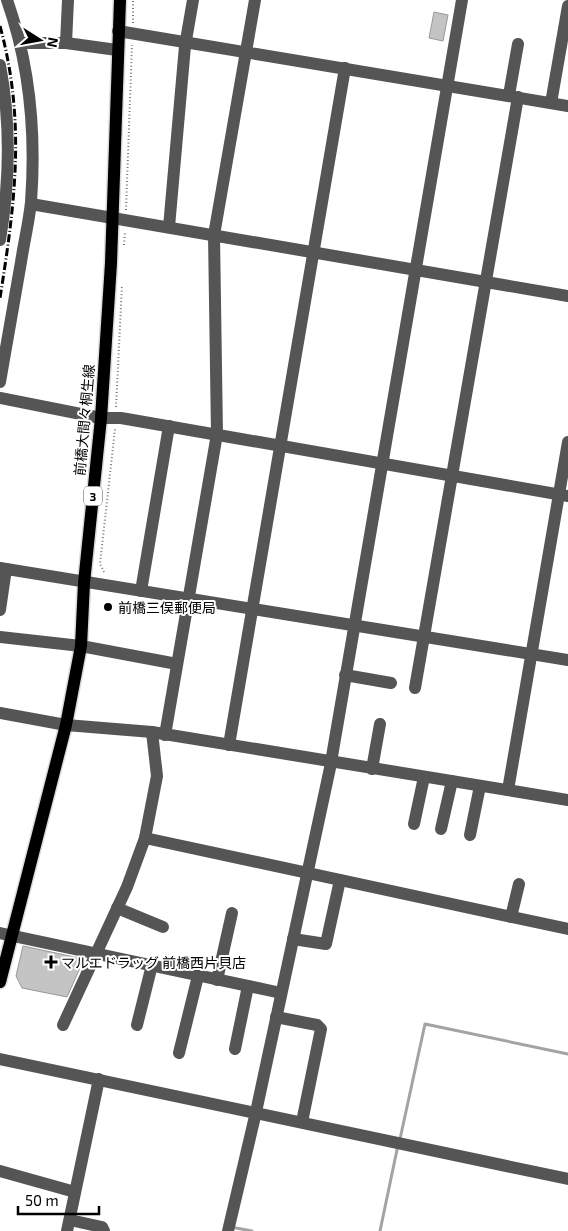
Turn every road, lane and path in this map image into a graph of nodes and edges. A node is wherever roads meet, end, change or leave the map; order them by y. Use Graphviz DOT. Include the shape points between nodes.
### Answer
graph roads {
  1 [pos="7,0"];
  2 [pos="68,0"];
  3 [pos="120,0"];
  4 [pos="193,0"];
  5 [pos="254,0"];
  6 [pos="462,0"];
  7 [pos="568,6"];
  8 [pos="118,31"];
  9 [pos="186,42"];
  10 [pos="21,43"];
  11 [pos="66,43"];
  12 [pos="518,44"];
  13 [pos="117,50"];
  14 [pos="246,51"];
  15 [pos="0,65"];
  16 [pos="345,68"];
  17 [pos="448,85"];
  18 [pos="514,96"];
  19 [pos="551,103"];
  20 [pos="568,106"];
  21 [pos="3,198"];
  22 [pos="30,204"];
  23 [pos="112,217"];
  24 [pos="169,227"];
  25 [pos="214,235"];
  26 [pos="0,240"];
  27 [pos="315,252"];
  28 [pos="415,270"];
  29 [pos="486,282"];
  30 [pos="568,296"];
  31 [pos="0,382"];
  32 [pos="0,398"];
  33 [pos="101,418"];
  34 [pos="169,426"];
  35 [pos="217,434"];
  36 [pos="568,442"];
  37 [pos="281,446"];
  38 [pos="382,464"];
  39 [pos="452,476"];
  40 [pos="563,495"];
  41 [pos="3,569"];
  42 [pos="84,582"];
  43 [pos="141,591"];
  44 [pos="189,598"];
  45 [pos="252,609"];
  46 [pos="0,610"];
  47 [pos="353,625"];
  48 [pos="424,636"];
  49 [pos="0,637"];
  50 [pos="81,646"];
  51 [pos="531,654"];
  52 [pos="568,660"];
  53 [pos="178,664"];
  54 [pos="345,675"];
  55 [pos="391,683"];
  56 [pos="415,688"];
  57 [pos="0,713"];
  58 [pos="380,724"];
  59 [pos="66,725"];
  60 [pos="152,732"];
  61 [pos="165,735"];
  62 [pos="229,746"];
  63 [pos="330,762"];
  64 [pos="372,769"];
  65 [pos="424,777"];
  66 [pos="452,781"];
  67 [pos="480,786"];
  68 [pos="508,790"];
  69 [pos="568,800"];
  70 [pos="414,824"];
  71 [pos="441,830"];
  72 [pos="470,835"];
  73 [pos="145,838"];
  74 [pos="307,873"];
  75 [pos="340,880"];
  76 [pos="520,884"];
  77 [pos="117,908"];
  78 [pos="232,913"];
  79 [pos="512,917"];
  80 [pos="163,927"];
  81 [pos="568,929"];
  82 [pos="6,934"];
  83 [pos="293,939"];
  84 [pos="96,953"];
  85 [pos="152,965"];
  86 [pos="198,976"];
  87 [pos="218,980"];
  88 [pos="0,982"];
  89 [pos="248,986"];
  90 [pos="281,993"];
  91 [pos="276,1017"];
  92 [pos="63,1025"];
  93 [pos="137,1025"];
  94 [pos="235,1049"];
  95 [pos="179,1053"];
  96 [pos="0,1059"];
  97 [pos="99,1079"];
  98 [pos="256,1112"];
  99 [pos="302,1122"];
  100 [pos="0,1170"];
  101 [pos="568,1179"];
  102 [pos="75,1192"];
  103 [pos="68,1225"];
  104 [pos="104,1231"];
  105 [pos="228,1231"];
  1 -- 10 [label="street"];
  2 -- 11 [label="street"];
  3 -- 8 [label="main road, 前橋大間々桐生線 / 3"];
  4 -- 9 [label="street"];
  5 -- 14 [label="street"];
  6 -- 17 [label="street"];
  7 -- 19 [label="street"];
  8 -- 9 [label="street"];
  8 -- 13 [label="main road, 前橋大間々桐生線 / 3"];
  9 -- 14 [label="street"];
  9 -- 24 [label="street"];
  10 -- 11 [label="street"];
  10 -- 22 [label="street" via="32,129"];
  11 -- 13 [label="street"];
  12 -- 18 [label="street"];
  13 -- 23 [label="main road, 前橋大間々桐生線 / 3"];
  14 -- 16 [label="street"];
  14 -- 25 [label="street"];
  15 -- 21 [label="street" via="7,125"];
  16 -- 17 [label="street"];
  16 -- 27 [label="street"];
  17 -- 18 [label="street"];
  17 -- 28 [label="street"];
  18 -- 19 [label="street"];
  18 -- 29 [label="street"];
  19 -- 20 [label="street"];
  21 -- 26 [label="street"];
  22 -- 23 [label="street"];
  22 -- 31 [label="street"];
  23 -- 24 [label="street"];
  23 -- 33 [label="main road, 前橋大間々桐生線 / 3"];
  24 -- 25 [label="street"];
  25 -- 27 [label="street"];
  25 -- 35 [label="street"];
  27 -- 28 [label="street"];
  27 -- 37 [label="street"];
  28 -- 29 [label="street"];
  28 -- 38 [label="street"];
  29 -- 30 [label="street"];
  29 -- 39 [label="street"];
  32 -- 33 [label="street"];
  33 -- 34 [label="street" via="116,417"];
  33 -- 42 [label="main road, 前橋大間々桐生線 / 3"];
  34 -- 35 [label="street"];
  34 -- 43 [label="street"];
  35 -- 37 [label="street"];
  35 -- 44 [label="street"];
  36 -- 40 [label="street"];
  37 -- 38 [label="street"];
  37 -- 45 [label="street"];
  38 -- 39 [label="street"];
  38 -- 47 [label="street"];
  39 -- 40 [label="street"];
  39 -- 48 [label="street"];
  40 -- 51 [label="street"];
  41 -- 42 [label="street"];
  41 -- 46 [label="street"];
  42 -- 43 [label="street"];
  42 -- 50 [label="main road, 前橋大間々桐生線 / 3"];
  43 -- 44 [label="street"];
  44 -- 45 [label="street"];
  44 -- 53 [label="street"];
  45 -- 47 [label="street"];
  45 -- 62 [label="street"];
  47 -- 48 [label="street"];
  47 -- 54 [label="street"];
  48 -- 51 [label="street"];
  48 -- 56 [label="street"];
  49 -- 50 [label="street"];
  50 -- 53 [label="street"];
  50 -- 59 [label="main road, 前橋大間々桐生線 / 3"];
  51 -- 52 [label="street"];
  51 -- 68 [label="street"];
  53 -- 61 [label="street"];
  54 -- 55 [label="street"];
  54 -- 63 [label="street"];
  57 -- 59 [label="street"];
  58 -- 64 [label="street"];
  59 -- 60 [label="street"];
  59 -- 82 [label="main road, 前橋大間々桐生線 / 3"];
  60 -- 61 [label="street"];
  60 -- 73 [label="street" via="158,776"];
  61 -- 62 [label="street"];
  62 -- 63 [label="street"];
  63 -- 64 [label="street"];
  63 -- 74 [label="street"];
  64 -- 65 [label="street"];
  65 -- 66 [label="street"];
  65 -- 70 [label="street"];
  66 -- 67 [label="street"];
  66 -- 71 [label="street"];
  67 -- 68 [label="street"];
  67 -- 72 [label="street"];
  68 -- 69 [label="street"];
  73 -- 74 [label="street"];
  73 -- 77 [label="street"];
  74 -- 75 [label="street"];
  74 -- 83 [label="street"];
  75 -- 79 [label="street"];
  75 -- 83 [label="street" via="326,944"];
  76 -- 79 [label="street"];
  77 -- 80 [label="street"];
  77 -- 84 [label="street"];
  78 -- 87 [label="street"];
  79 -- 81 [label="street"];
  82 -- 84 [label="street"];
  82 -- 88 [label="main road, 前橋大間々桐生線 / 3"];
  83 -- 90 [label="street"];
  84 -- 85 [label="street"];
  84 -- 92 [label="street"];
  85 -- 86 [label="street"];
  85 -- 93 [label="street"];
  86 -- 87 [label="street"];
  86 -- 95 [label="street"];
  87 -- 89 [label="street"];
  89 -- 90 [label="street"];
  89 -- 94 [label="street"];
  90 -- 91 [label="street"];
  91 -- 98 [label="street"];
  91 -- 99 [label="street" via="317,1025 321,1029"];
  96 -- 97 [label="street"];
  97 -- 98 [label="street"];
  97 -- 102 [label="street"];
  98 -- 99 [label="street"];
  98 -- 105 [label="street"];
  99 -- 101 [label="street"];
  100 -- 102 [label="street"];
  102 -- 103 [label="street"];
  103 -- 104 [label="street" via="102,1227"];
}
